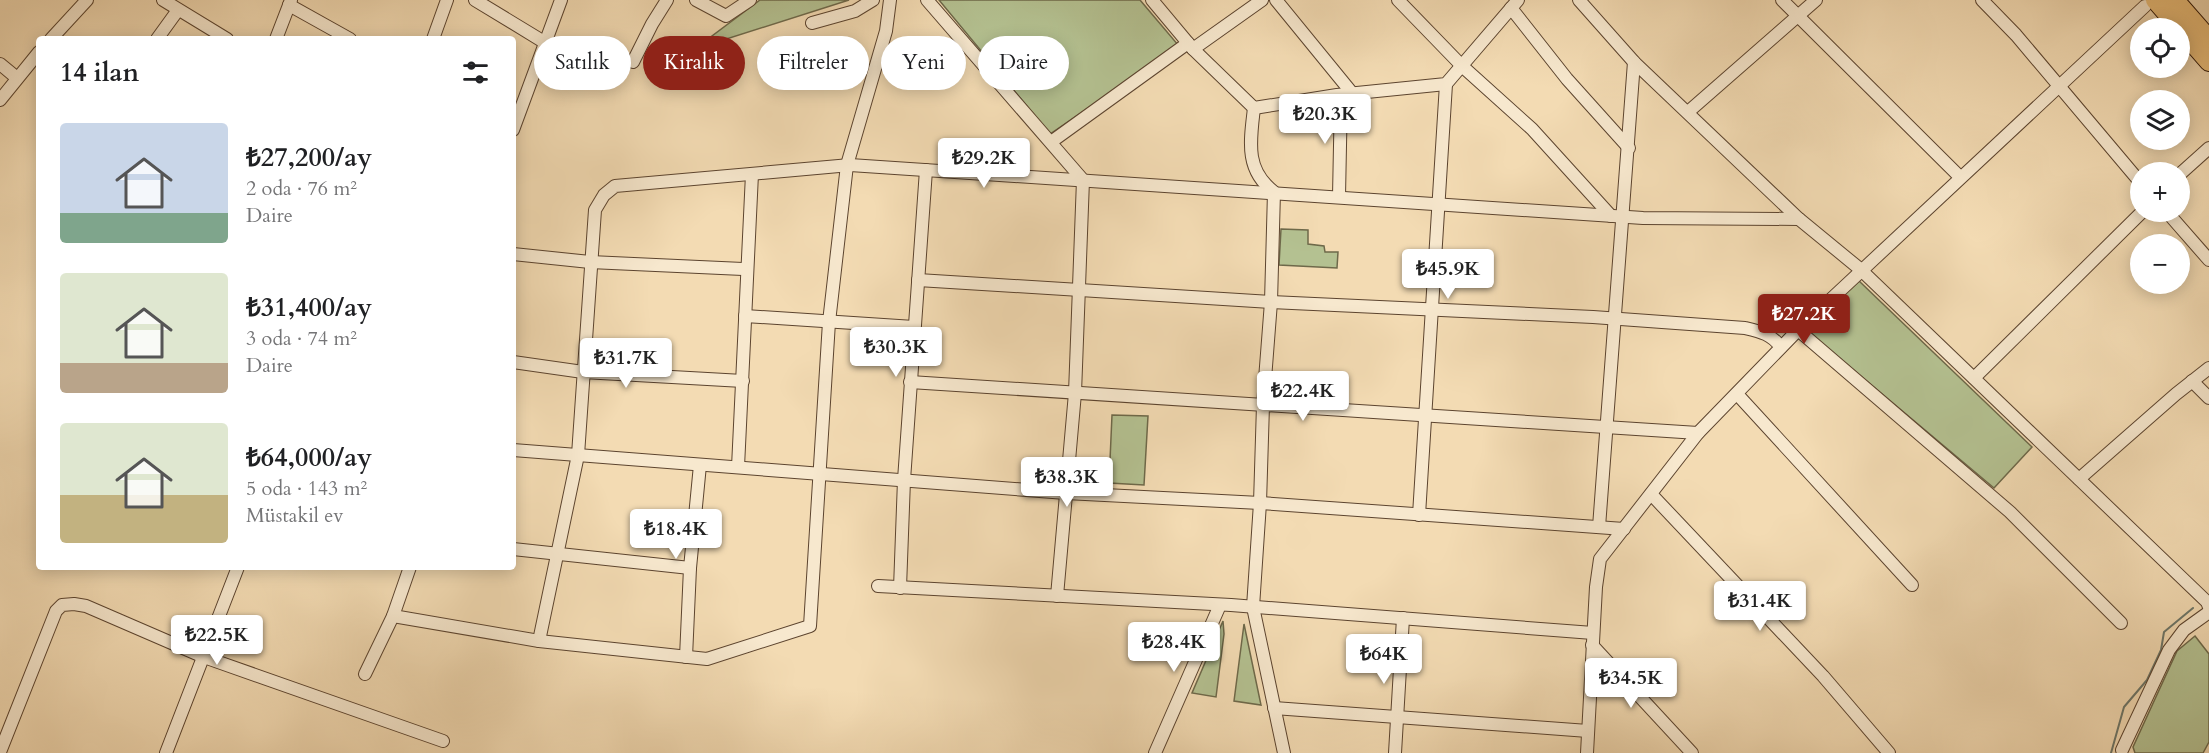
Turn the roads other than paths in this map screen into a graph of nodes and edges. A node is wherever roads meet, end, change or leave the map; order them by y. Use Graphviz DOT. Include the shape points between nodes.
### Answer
graph roads {
  1 [pos="87,0"];
  2 [pos="163,0"];
  3 [pos="447,0"];
  4 [pos="475,0"];
  5 [pos="561,0"];
  6 [pos="668,0"];
  7 [pos="696,0"];
  8 [pos="750,0"];
  9 [pos="873,0"];
  10 [pos="890,0"];
  11 [pos="927,0"];
  12 [pos="1152,0"];
  13 [pos="1262,0"];
  14 [pos="1276,0"];
  15 [pos="1398,0"];
  16 [pos="1579,0"];
  17 [pos="1782,0"];
  18 [pos="1816,0"];
  19 [pos="1982,0"];
  20 [pos="2175,0"];
  21 [pos="290,2"];
  22 [pos="1515,2"];
  23 [pos="2150,3"];
  24 [pos="177,6"];
  25 [pos="1797,16"];
  26 [pos="812,23"];
  27 [pos="54,36"];
  28 [pos="159,36"];
  29 [pos="222,36"];
  30 [pos="277,36"];
  31 [pos="345,36"];
  32 [pos="434,36"];
  33 [pos="534,36"];
  34 [pos="546,36"];
  35 [pos="2209,39"];
  36 [pos="1191,46"];
  37 [pos="36,56"];
  38 [pos="633,62"];
  39 [pos="1634,62"];
  40 [pos="2209,62"];
  41 [pos="0,64"];
  42 [pos="1462,66"];
  43 [pos="534,70"];
  44 [pos="17,78"];
  45 [pos="1446,84"];
  46 [pos="2058,86"];
  47 [pos="1347,94"];
  48 [pos="0,100"];
  49 [pos="1254,108"];
  50 [pos="1688,112"];
  51 [pos="516,121"];
  52 [pos="1051,142"];
  53 [pos="1629,148"];
  54 [pos="2209,148"];
  55 [pos="847,165"];
  56 [pos="2190,165"];
  57 [pos="926,170"];
  58 [pos="2130,170"];
  59 [pos="752,174"];
  60 [pos="1960,177"];
  61 [pos="1083,180"];
  62 [pos="1274,192"];
  63 [pos="1339,196"];
  64 [pos="1439,203"];
  65 [pos="1617,216"];
  66 [pos="1799,219"];
  67 [pos="2132,222"];
  68 [pos="2175,222"];
  69 [pos="516,254"];
  70 [pos="2209,260"];
  71 [pos="590,262"];
  72 [pos="743,269"];
  73 [pos="1860,270"];
  74 [pos="918,280"];
  75 [pos="1080,290"];
  76 [pos="1271,302"];
  77 [pos="1433,311"];
  78 [pos="745,316"];
  79 [pos="1616,319"];
  80 [pos="829,322"];
  81 [pos="914,327"];
  82 [pos="1798,330"];
  83 [pos="1781,348"];
  84 [pos="516,362"];
  85 [pos="2209,368"];
  86 [pos="583,372"];
  87 [pos="1974,378"];
  88 [pos="743,381"];
  89 [pos="2192,381"];
  90 [pos="910,382"];
  91 [pos="1075,393"];
  92 [pos="1737,393"];
  93 [pos="2209,398"];
  94 [pos="1263,405"];
  95 [pos="1424,415"];
  96 [pos="1606,427"];
  97 [pos="1698,434"];
  98 [pos="516,450"];
  99 [pos="578,455"];
  100 [pos="700,465"];
  101 [pos="738,468"];
  102 [pos="820,474"];
  103 [pos="2079,479"];
  104 [pos="904,480"];
  105 [pos="1066,493"];
  106 [pos="1651,494"];
  107 [pos="1260,503"];
  108 [pos="1419,515"];
  109 [pos="1599,527"];
  110 [pos="1624,529"];
  111 [pos="516,549"];
  112 [pos="558,554"];
  113 [pos="690,568"];
  114 [pos="237,570"];
  115 [pos="409,570"];
  116 [pos="1912,585"];
  117 [pos="878,586"];
  118 [pos="900,588"];
  119 [pos="1057,596"];
  120 [pos="1220,605"];
  121 [pos="1252,607"];
  122 [pos="2209,607"];
  123 [pos="2209,612"];
  124 [pos="393,616"];
  125 [pos="1403,618"];
  126 [pos="2121,623"];
  127 [pos="1593,639"];
  128 [pos="539,641"];
  129 [pos="204,657"];
  130 [pos="686,657"];
  131 [pos="365,674"];
  132 [pos="1274,708"];
  133 [pos="1398,717"];
  134 [pos="1588,731"];
  135 [pos="443,741"];
  136 [pos="2122,750"];
  137 [pos="0,752"];
  138 [pos="166,753"];
  139 [pos="1155,753"];
  140 [pos="1284,753"];
  141 [pos="1395,753"];
  142 [pos="1587,753"];
  143 [pos="1692,753"];
  144 [pos="1889,753"];
  1 -- 27 [label="street"];
  2 -- 24 [label="street"];
  3 -- 32 [label="street"];
  4 -- 33 [label="street"];
  5 -- 34 [label="street"];
  6 -- 38 [label="street"];
  7 -- 8 [label="street" via="726,16"];
  9 -- 26 [label="street" via="855,11"];
  10 -- 55 [label="street" via="886,31"];
  11 -- 52 [label="street"];
  12 -- 36 [label="street"];
  13 -- 36 [label="street"];
  14 -- 47 [label="street"];
  15 -- 42 [label="street"];
  16 -- 39 [label="street"];
  17 -- 25 [label="street"];
  18 -- 25 [label="street"];
  19 -- 46 [label="street"];
  20 -- 35 [label="highway"];
  21 -- 30 [label="street"];
  21 -- 31 [label="street"];
  22 -- 42 [label="street"];
  22 -- 53 [label="street" via="1567,79"];
  23 -- 40 [label="highway"];
  23 -- 46 [label="street"];
  24 -- 28 [label="street"];
  24 -- 29 [label="street"];
  25 -- 50 [label="street"];
  25 -- 60 [label="street"];
  36 -- 49 [label="street"];
  36 -- 52 [label="street"];
  37 -- 44 [label="street"];
  39 -- 50 [label="street"];
  39 -- 53 [label="street"];
  41 -- 44 [label="street"];
  42 -- 45 [label="street"];
  42 -- 65 [label="street" via="1532,129"];
  43 -- 51 [label="street"];
  44 -- 48 [label="street"];
  45 -- 47 [label="street"];
  45 -- 64 [label="street"];
  46 -- 58 [label="street"];
  46 -- 60 [label="street"];
  47 -- 49 [label="street"];
  47 -- 63 [label="street"];
  49 -- 62 [label="street" via="1250,139 1255,171"];
  50 -- 66 [label="street"];
  52 -- 61 [label="street"];
  53 -- 65 [label="street"];
  54 -- 56 [label="street"];
  55 -- 57 [label="street"];
  55 -- 59 [label="street"];
  55 -- 80 [label="street"];
  57 -- 61 [label="street"];
  57 -- 74 [label="street"];
  59 -- 71 [label="street" via="615,186 595,210"];
  59 -- 78 [label="street"];
  60 -- 73 [label="street"];
  61 -- 62 [label="street"];
  61 -- 75 [label="street"];
  62 -- 63 [label="street"];
  62 -- 76 [label="street"];
  63 -- 64 [label="street"];
  64 -- 65 [label="street"];
  64 -- 77 [label="street"];
  65 -- 66 [label="street"];
  65 -- 79 [label="street"];
  66 -- 73 [label="street"];
  67 -- 87 [label="street"];
  68 -- 70 [label="street"];
  69 -- 71 [label="street"];
  71 -- 72 [label="street"];
  71 -- 86 [label="street"];
  73 -- 82 [label="street"];
  73 -- 87 [label="street"];
  74 -- 75 [label="street"];
  74 -- 81 [label="street"];
  75 -- 76 [label="street"];
  75 -- 91 [label="street"];
  76 -- 77 [label="street"];
  76 -- 94 [label="street"];
  77 -- 79 [label="street"];
  77 -- 95 [label="street"];
  78 -- 80 [label="street"];
  78 -- 88 [label="street"];
  79 -- 83 [label="street" via="1745,328 1766,333"];
  79 -- 96 [label="street"];
  80 -- 81 [label="street"];
  80 -- 102 [label="street"];
  81 -- 90 [label="street"];
  82 -- 83 [label="street"];
  82 -- 126 [label="street" via="2010,512"];
  83 -- 92 [label="street"];
  84 -- 86 [label="street"];
  85 -- 89 [label="street"];
  86 -- 88 [label="street"];
  86 -- 99 [label="street"];
  87 -- 103 [label="street"];
  88 -- 101 [label="street"];
  89 -- 93 [label="street"];
  89 -- 103 [label="street"];
  90 -- 91 [label="street"];
  90 -- 104 [label="street"];
  91 -- 94 [label="street"];
  91 -- 105 [label="street"];
  92 -- 97 [label="street"];
  92 -- 116 [label="street"];
  94 -- 95 [label="street"];
  94 -- 107 [label="street"];
  95 -- 96 [label="street"];
  95 -- 108 [label="street"];
  96 -- 97 [label="street"];
  96 -- 109 [label="street"];
  97 -- 106 [label="street"];
  98 -- 99 [label="street"];
  99 -- 100 [label="street"];
  99 -- 112 [label="street"];
  100 -- 101 [label="street"];
  100 -- 113 [label="street"];
  101 -- 102 [label="street"];
  102 -- 104 [label="street"];
  102 -- 130 [label="street" via="810,626 707,659"];
  103 -- 122 [label="street"];
  104 -- 105 [label="street"];
  104 -- 118 [label="street"];
  105 -- 107 [label="street"];
  105 -- 119 [label="street"];
  106 -- 110 [label="street"];
  106 -- 144 [label="street" via="1823,676"];
  107 -- 108 [label="street"];
  107 -- 121 [label="street"];
  108 -- 109 [label="street"];
  109 -- 110 [label="street"];
  110 -- 127 [label="street" via="1600,559"];
  111 -- 112 [label="street"];
  112 -- 113 [label="street"];
  112 -- 128 [label="street"];
  113 -- 130 [label="street"];
  114 -- 129 [label="street"];
  115 -- 124 [label="street"];
  117 -- 118 [label="street"];
  118 -- 119 [label="street"];
  119 -- 120 [label="street"];
  120 -- 121 [label="street"];
  120 -- 139 [label="street"];
  121 -- 125 [label="street"];
  121 -- 132 [label="street"];
  123 -- 136 [label="street" via="2184,630 2169,650"];
  124 -- 128 [label="street"];
  124 -- 131 [label="street"];
  125 -- 127 [label="street"];
  125 -- 133 [label="street"];
  127 -- 134 [label="street"];
  127 -- 143 [label="street"];
  128 -- 130 [label="street"];
  129 -- 135 [label="street"];
  129 -- 137 [label="street" via="99,611 74,604 62,606 56,611"];
  129 -- 138 [label="street"];
  132 -- 133 [label="street"];
  132 -- 140 [label="street"];
  133 -- 134 [label="street"];
  133 -- 141 [label="street"];
  134 -- 142 [label="street"];
}
